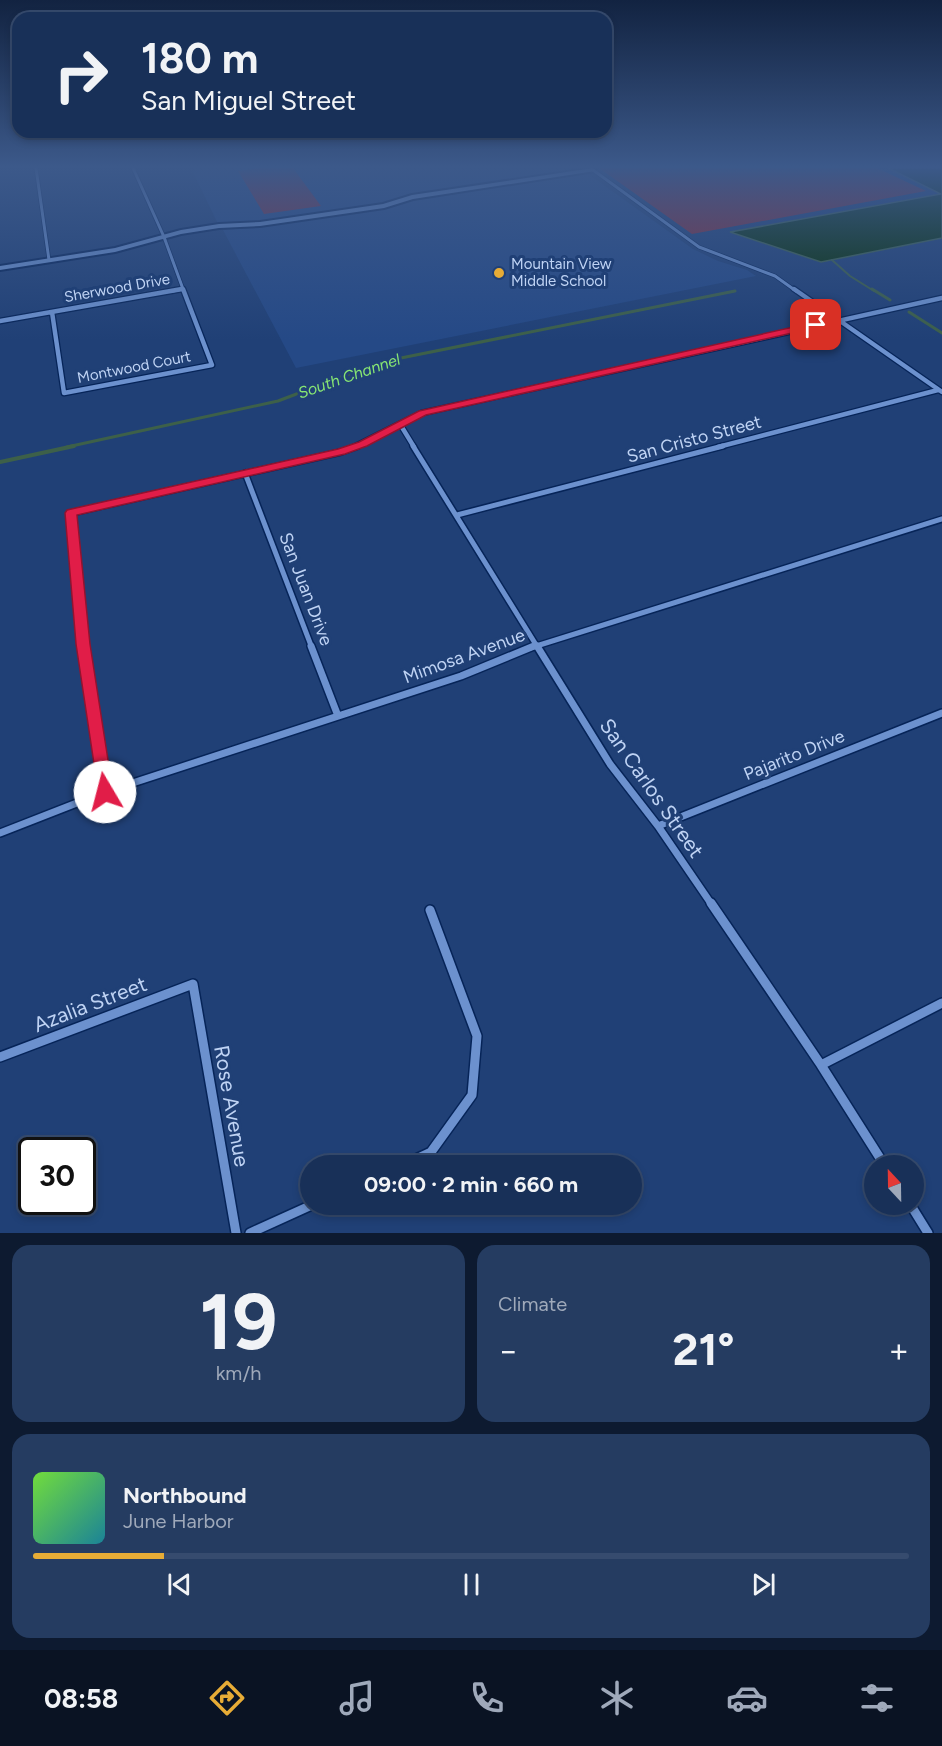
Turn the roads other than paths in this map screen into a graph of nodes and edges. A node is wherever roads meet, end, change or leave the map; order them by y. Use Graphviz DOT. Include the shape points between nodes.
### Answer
graph roads {
  1 [pos="44,226"];
  2 [pos="159,226"];
  3 [pos="237,226"];
  4 [pos="670,226"];
  5 [pos="164,237"];
  6 [pos="49,260"];
  7 [pos="0,268"];
  8 [pos="183,289"];
  9 [pos="942,297"];
  10 [pos="52,312"];
  11 [pos="839,320"];
  12 [pos="0,321"];
  13 [pos="940,391"];
  14 [pos="400,424"];
  15 [pos="245,473"];
  16 [pos="457,515"];
  17 [pos="942,519"];
  18 [pos="537,645"];
  19 [pos="942,713"];
  20 [pos="338,716"];
  21 [pos="105,792"];
  22 [pos="658,826"];
  23 [pos="0,833"];
  24 [pos="430,910"];
  25 [pos="193,984"];
  26 [pos="942,1003"];
  27 [pos="0,1057"];
  28 [pos="820,1065"];
  29 [pos="425,1155"];
  30 [pos="878,1155"];
  31 [pos="300,1210"];
  32 [pos="917,1215"];
  33 [pos="236,1233"];
  34 [pos="250,1233"];
  35 [pos="928,1233"];
  1 -- 6 [label="street"];
  2 -- 5 [label="street, Sherwood Drive"];
  3 -- 5 [label="street"];
  4 -- 11 [label="street" via="699,247 775,276"];
  5 -- 6 [label="street" via="115,250"];
  5 -- 8 [label="street, Sherwood Drive"];
  6 -- 7 [label="street"];
  8 -- 10 [label="street, Sherwood Drive"];
  8 -- 10 [label="street, Montwood Court" via="212,365 64,393"];
  9 -- 11 [label="street"];
  10 -- 12 [label="street, Sherwood Drive"];
  11 -- 13 [label="street"];
  11 -- 14 [label="street" via="422,413"];
  13 -- 16 [label="street, San Cristo Street"];
  14 -- 15 [label="street" via="341,452"];
  14 -- 16 [label="street, San Carlos Street"];
  15 -- 20 [label="street, San Juan Drive"];
  15 -- 21 [label="street" via="71,513 83,644"];
  16 -- 18 [label="street, San Carlos Street"];
  17 -- 18 [label="street, Mimosa Avenue"];
  18 -- 20 [label="street, Mimosa Avenue" via="461,676"];
  18 -- 22 [label="street, San Carlos Street" via="610,764"];
  19 -- 22 [label="street, Pajarito Drive"];
  20 -- 21 [label="street, Mimosa Avenue"];
  21 -- 23 [label="street, Mimosa Avenue"];
  22 -- 28 [label="street, San Carlos Street"];
  24 -- 29 [label="street" via="477,1036 472,1095 431,1152"];
  25 -- 27 [label="street, Azalia Street"];
  25 -- 33 [label="street, Rose Avenue"];
  26 -- 28 [label="street"];
  28 -- 30 [label="street, San Carlos Street"];
  31 -- 34 [label="street"];
  32 -- 35 [label="street"];
}
